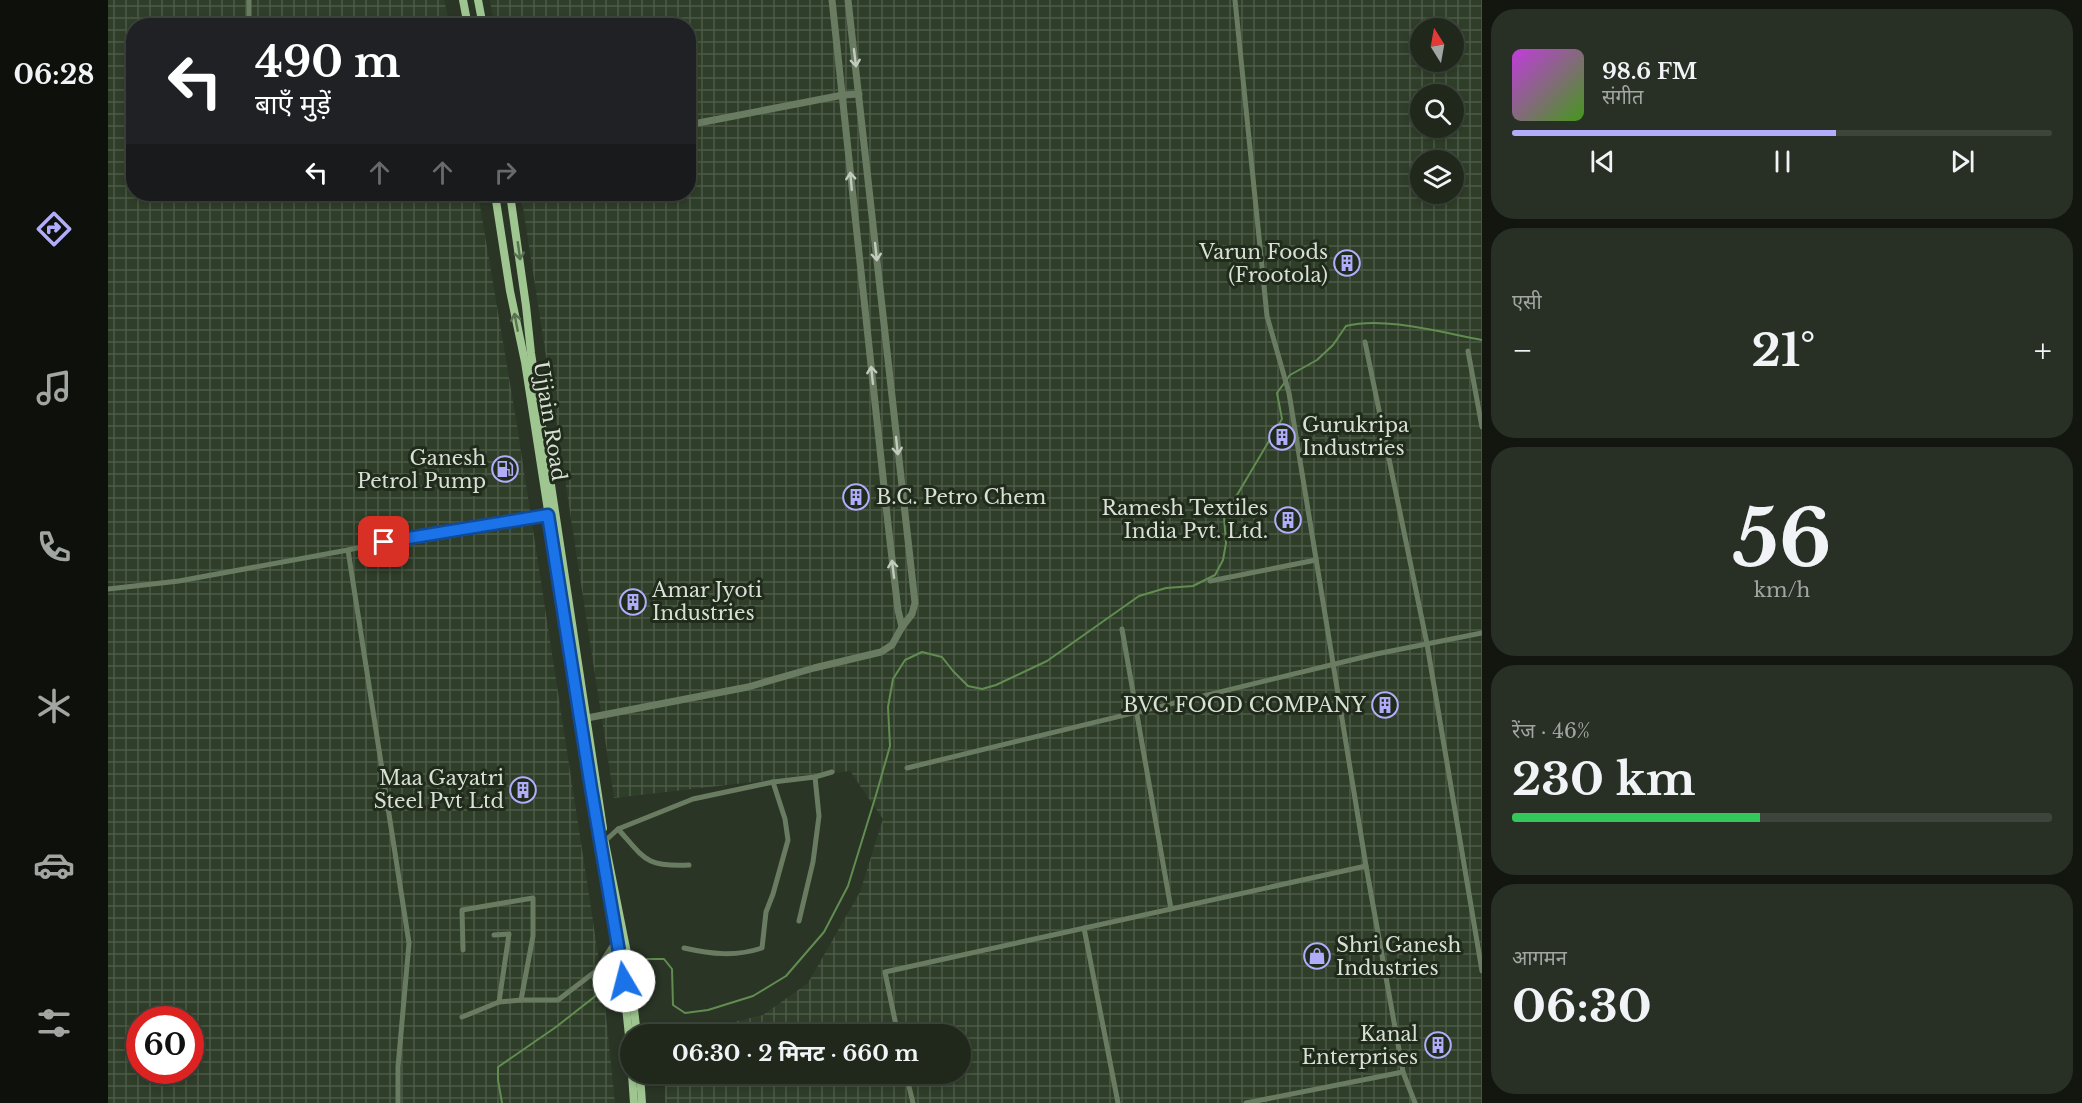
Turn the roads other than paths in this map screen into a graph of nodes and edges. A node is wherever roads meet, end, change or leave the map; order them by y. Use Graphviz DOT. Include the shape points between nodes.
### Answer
graph roads {
  1 [pos="249,0"];
  2 [pos="463,0"];
  3 [pos="477,0"];
  4 [pos="832,0"];
  5 [pos="848,0"];
  6 [pos="1235,0"];
  7 [pos="249,18"];
  8 [pos="466,18"];
  9 [pos="481,18"];
  10 [pos="859,94"];
  11 [pos="843,95"];
  12 [pos="696,123"];
  13 [pos="496,201"];
  14 [pos="511,201"];
  15 [pos="1365,342"];
  16 [pos="1468,351"];
  17 [pos="1482,427"];
  18 [pos="552,514"];
  19 [pos="348,550"];
  20 [pos="1316,560"];
  21 [pos="1210,581"];
  22 [pos="108,590"];
  23 [pos="902,627"];
  24 [pos="1122,629"];
  25 [pos="1482,633"];
  26 [pos="1427,644"];
  27 [pos="1333,665"];
  28 [pos="1137,713"];
  29 [pos="583,719"];
  30 [pos="907,768"];
  31 [pos="832,772"];
  32 [pos="815,777"];
  33 [pos="773,782"];
  34 [pos="618,829"];
  35 [pos="605,841"];
  36 [pos="689,865"];
  37 [pos="1366,866"];
  38 [pos="1172,909"];
  39 [pos="799,921"];
  40 [pos="1084,928"];
  41 [pos="494,935"];
  42 [pos="617,938"];
  43 [pos="684,948"];
  44 [pos="463,950"];
  45 [pos="625,959"];
  46 [pos="1482,971"];
  47 [pos="628,981"];
  48 [pos="522,1000"];
  49 [pos="499,1002"];
  50 [pos="462,1017"];
  51 [pos="629,1024"];
  52 [pos="635,1024"];
  53 [pos="896,1024"];
  54 [pos="1403,1072"];
  55 [pos="633,1084"];
  56 [pos="641,1084"];
  57 [pos="908,1084"];
  58 [pos="398,1103"];
  59 [pos="634,1103"];
  60 [pos="642,1103"];
  61 [pos="913,1103"];
  62 [pos="1118,1103"];
  63 [pos="1246,1103"];
  64 [pos="1416,1103"];
  1 -- 7 [label="street"];
  2 -- 8 [label="main road"];
  3 -- 9 [label="main road"];
  4 -- 11 [label="street"];
  5 -- 10 [label="street, one-way"];
  6 -- 20 [label="street" via="1267,316 1289,393"];
  10 -- 11 [label="street"];
  10 -- 23 [label="street, one-way" via="915,603 912,615"];
  11 -- 12 [label="street"];
  23 -- 11 [label="street, one-way"];
  18 -- 13 [label="main road, Ujjain Road, one-way"];
  14 -- 18 [label="main road, Ujjain Road, one-way"];
  15 -- 26 [label="street"];
  16 -- 17 [label="street"];
  18 -- 19 [label="street"];
  18 -- 29 [label="main road, Ujjain Road"];
  19 -- 22 [label="street"];
  19 -- 58 [label="street" via="409,943"];
  20 -- 21 [label="street"];
  20 -- 27 [label="street"];
  23 -- 29 [label="street" via="892,645 866,657 748,687"];
  24 -- 28 [label="street"];
  25 -- 26 [label="street"];
  26 -- 27 [label="street"];
  26 -- 46 [label="street"];
  27 -- 28 [label="street"];
  27 -- 37 [label="street"];
  28 -- 30 [label="street"];
  28 -- 38 [label="street"];
  29 -- 35 [label="main road, Ujjain Road"];
  29 -- 42 [label="main road, Ujjain Road"];
  31 -- 32 [label="street"];
  32 -- 33 [label="street"];
  32 -- 39 [label="street" via="819,816"];
  33 -- 34 [label="street" via="693,799"];
  33 -- 43 [label="street" via="788,840 765,912 762,948 734,955"];
  34 -- 35 [label="street"];
  34 -- 36 [label="street" via="638,854 652,863"];
  35 -- 45 [label="main road, Ujjain Road"];
  37 -- 38 [label="street"];
  37 -- 54 [label="street"];
  38 -- 40 [label="street"];
  40 -- 53 [label="street" via="885,972"];
  40 -- 62 [label="street"];
  41 -- 49 [label="street" via="509,934"];
  42 -- 45 [label="main road, Ujjain Road"];
  42 -- 48 [label="street" via="596,971 558,1000"];
  44 -- 48 [label="street" via="462,910 533,898 533,936"];
  45 -- 47 [label="main road, Ujjain Road"];
  47 -- 51 [label="main road, Ujjain Road"];
  47 -- 52 [label="main road, Ujjain Road"];
  48 -- 49 [label="street"];
  49 -- 50 [label="street"];
  54 -- 63 [label="street"];
  54 -- 64 [label="street"];
  55 -- 59 [label="main road"];
  56 -- 60 [label="main road"];
  57 -- 61 [label="street"];
}
